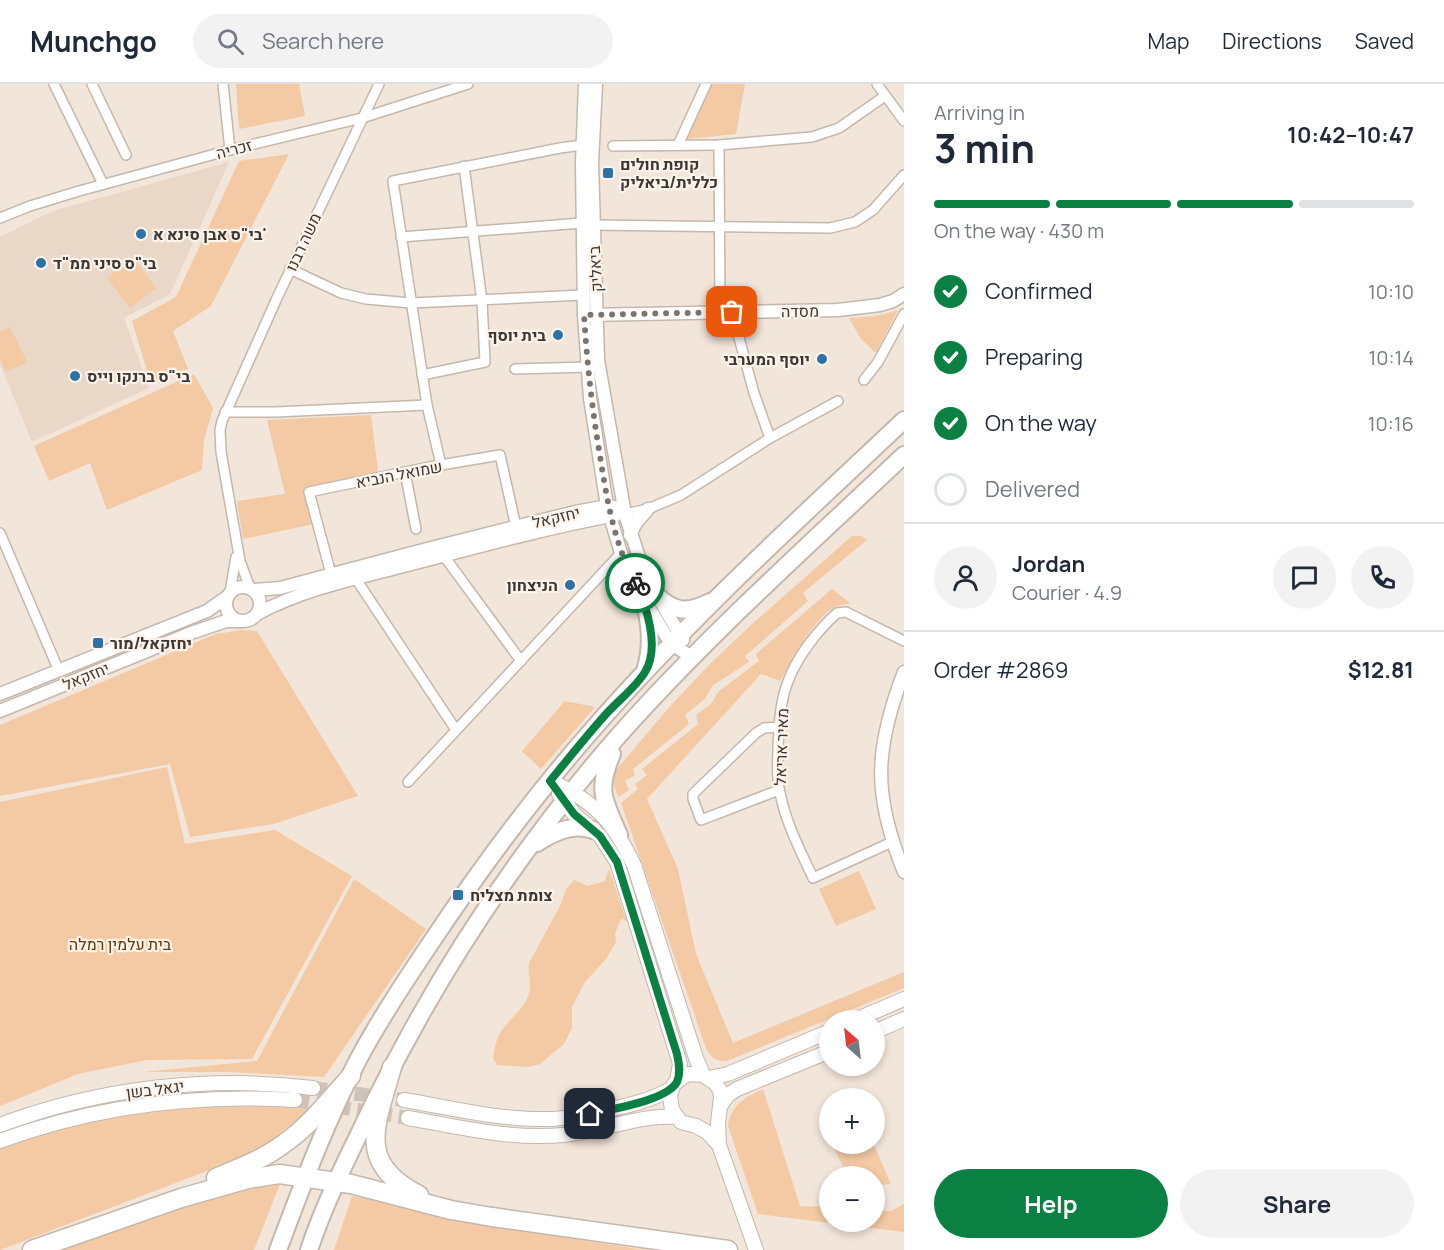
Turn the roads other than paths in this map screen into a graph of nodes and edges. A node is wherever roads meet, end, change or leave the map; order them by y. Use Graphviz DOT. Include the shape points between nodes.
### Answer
graph roads {
  1 [pos="54,84"];
  2 [pos="92,84"];
  3 [pos="223,84"];
  4 [pos="379,84"];
  5 [pos="468,84"];
  6 [pos="585,84"];
  7 [pos="596,84"];
  8 [pos="706,84"];
  9 [pos="877,84"];
  10 [pos="885,96"];
  11 [pos="362,118"];
  12 [pos="904,121"];
  13 [pos="582,145"];
  14 [pos="678,145"];
  15 [pos="719,145"];
  16 [pos="613,146"];
  17 [pos="230,150"];
  18 [pos="126,155"];
  19 [pos="464,166"];
  20 [pos="904,175"];
  21 [pos="103,184"];
  22 [pos="0,218"];
  23 [pos="587,224"];
  24 [pos="719,227"];
  25 [pos="474,233"];
  26 [pos="401,237"];
  27 [pos="290,269"];
  28 [pos="904,294"];
  29 [pos="583,295"];
  30 [pos="482,301"];
  31 [pos="411,303"];
  32 [pos="726,312"];
  33 [pos="904,314"];
  34 [pos="590,315"];
  35 [pos="587,367"];
  36 [pos="514,369"];
  37 [pos="422,375"];
  38 [pos="864,380"];
  39 [pos="838,401"];
  40 [pos="427,405"];
  41 [pos="225,412"];
  42 [pos="904,420"];
  43 [pos="770,438"];
  44 [pos="904,455"];
  45 [pos="441,465"];
  46 [pos="405,472"];
  47 [pos="648,509"];
  48 [pos="609,511"];
  49 [pos="625,514"];
  50 [pos="516,527"];
  51 [pos="416,529"];
  52 [pos="0,533"];
  53 [pos="630,535"];
  54 [pos="237,545"];
  55 [pos="3,551"];
  56 [pos="621,553"];
  57 [pos="444,556"];
  58 [pos="331,574"];
  59 [pos="356,579"];
  60 [pos="252,589"];
  61 [pos="229,595"];
  62 [pos="650,598"];
  63 [pos="716,599"];
  64 [pos="257,614"];
  65 [pos="240,621"];
  66 [pos="676,640"];
  67 [pos="904,641"];
  68 [pos="692,657"];
  69 [pos="521,661"];
  70 [pos="59,670"];
  71 [pos="645,672"];
  72 [pos="904,672"];
  73 [pos="0,694"];
  74 [pos="0,711"];
  75 [pos="779,728"];
  76 [pos="456,730"];
  77 [pos="619,736"];
  78 [pos="550,781"];
  79 [pos="408,782"];
  80 [pos="779,790"];
  81 [pos="569,797"];
  82 [pos="593,830"];
  83 [pos="619,835"];
  84 [pos="892,842"];
  85 [pos="527,851"];
  86 [pos="904,872"];
  87 [pos="904,999"];
  88 [pos="878,1010"];
  89 [pos="904,1019"];
  90 [pos="885,1027"];
  91 [pos="819,1036"];
  92 [pos="819,1055"];
  93 [pos="392,1067"];
  94 [pos="351,1076"];
  95 [pos="706,1076"];
  96 [pos="675,1084"];
  97 [pos="313,1088"];
  98 [pos="295,1100"];
  99 [pos="404,1100"];
  100 [pos="720,1107"];
  101 [pos="676,1117"];
  102 [pos="408,1118"];
  103 [pos="0,1125"];
  104 [pos="696,1126"];
  105 [pos="0,1141"];
  106 [pos="719,1145"];
  107 [pos="303,1182"];
  108 [pos="333,1187"];
  109 [pos="451,1210"];
  110 [pos="95,1228"];
  111 [pos="32,1250"];
  112 [pos="278,1250"];
  113 [pos="309,1250"];
  114 [pos="728,1250"];
  115 [pos="756,1250"];
  1 -- 21 [label="street"];
  2 -- 18 [label="street"];
  3 -- 17 [label="street"];
  4 -- 11 [label="street, משה רבנו"];
  5 -- 11 [label="street, זכריה"];
  6 -- 13 [label="street, ביאליק"];
  7 -- 23 [label="street, ביאליק"];
  8 -- 14 [label="street"];
  9 -- 10 [label="street"];
  10 -- 12 [label="street"];
  10 -- 15 [label="street" via="839,128 812,136"];
  11 -- 17 [label="street, זכריה"];
  11 -- 27 [label="street, משה רבנו"];
  13 -- 19 [label="street"];
  13 -- 23 [label="street, ביאליק"];
  14 -- 15 [label="street"];
  14 -- 16 [label="street"];
  15 -- 24 [label="street"];
  17 -- 21 [label="street, זכריה"];
  19 -- 25 [label="street"];
  19 -- 26 [label="street" via="393,181"];
  20 -- 24 [label="street" via="873,210 855,222 830,228"];
  21 -- 22 [label="street, זכריה"];
  23 -- 24 [label="street"];
  23 -- 25 [label="street"];
  23 -- 29 [label="street, ביאליק"];
  23 -- 34 [label="street, ביאליק"];
  24 -- 32 [label="street"];
  25 -- 26 [label="street"];
  25 -- 30 [label="street"];
  26 -- 31 [label="street"];
  27 -- 31 [label="street" via="341,293"];
  27 -- 41 [label="street, משה רבנו"];
  28 -- 32 [label="street, מסדה" via="880,306 862,308"];
  29 -- 30 [label="street"];
  29 -- 34 [label="street, ביאליק"];
  30 -- 31 [label="street"];
  30 -- 37 [label="street" via="485,363"];
  31 -- 37 [label="street"];
  32 -- 34 [label="street, מסדה"];
  32 -- 43 [label="street"];
  33 -- 38 [label="street"];
  34 -- 35 [label="street, ביאליק"];
  34 -- 49 [label="street, ביאליק"];
  35 -- 36 [label="street"];
  35 -- 48 [label="street, ביאליק"];
  37 -- 40 [label="street"];
  39 -- 43 [label="street"];
  40 -- 41 [label="street"];
  40 -- 45 [label="street"];
  41 -- 54 [label="street, משה רבנו" via="220,452"];
  42 -- 63 [label="highway"];
  43 -- 47 [label="street" via="681,495"];
  44 -- 68 [label="highway"];
  45 -- 46 [label="street, שמואל הנביא"];
  45 -- 50 [label="street, שמואל הנביא" via="500,455"];
  46 -- 51 [label="street"];
  46 -- 58 [label="street, שמואל הנביא" via="309,492"];
  47 -- 49 [label="street"];
  47 -- 53 [label="street"];
  48 -- 49 [label="street, יחזקאל"];
  48 -- 50 [label="street, יחזקאל"];
  48 -- 56 [label="street, ביאליק"];
  48 -- 57 [label="street, יחזקאל"];
  49 -- 53 [label="street, ביאליק"];
  50 -- 58 [label="street, יחזקאל"];
  52 -- 55 [label="street"];
  53 -- 62 [label="street, ביאליק"];
  54 -- 60 [label="street, משה רבנו" via="243,573"];
  54 -- 61 [label="street"];
  55 -- 70 [label="street"];
  56 -- 62 [label="street, ביאליק"];
  56 -- 69 [label="street"];
  57 -- 59 [label="street, יחזקאל"];
  57 -- 69 [label="street"];
  58 -- 60 [label="street, יחזקאל" via="280,588"];
  59 -- 64 [label="street, יחזקאל" via="285,600"];
  59 -- 76 [label="street"];
  60 -- 61 [label="street" via="240,587"];
  60 -- 64 [label="street" via="260,604"];
  61 -- 65 [label="street" via="228,612"];
  61 -- 70 [label="street, יחזקאל" via="207,611"];
  62 -- 63 [label="highway" via="675,609 690,610"];
  62 -- 66 [label="street, ביאליק"];
  62 -- 71 [label="highway" via="651,644"];
  63 -- 66 [label="highway"];
  64 -- 65 [label="street"];
  65 -- 74 [label="street, יחזקאל" via="226,621 191,633"];
  66 -- 68 [label="street, ביאליק"];
  66 -- 71 [label="highway"];
  67 -- 75 [label="street, מאיר אריאל" via="846,612 837,613 797,663 787,684"];
  68 -- 77 [label="highway"];
  69 -- 76 [label="street"];
  70 -- 73 [label="street, יחזקאל"];
  71 -- 78 [label="highway"];
  72 -- 84 [label="street" via="886,730 880,770 881,797"];
  75 -- 80 [label="street, מאיר אריאל"];
  75 -- 80 [label="street" via="764,728 756,733 693,794 693,799 701,820"];
  76 -- 79 [label="street"];
  77 -- 81 [label="highway"];
  77 -- 83 [label="highway" via="602,783 603,796"];
  78 -- 81 [label="main road"];
  78 -- 94 [label="highway" via="445,922"];
  80 -- 84 [label="street, מאיר אריאל" via="791,830 813,878"];
  81 -- 82 [label="main road" via="574,814"];
  81 -- 83 [label="main road" via="599,812"];
  81 -- 85 [label="highway"];
  82 -- 85 [label="highway" via="564,829"];
  82 -- 96 [label="main road" via="610,849 623,879 680,1064"];
  83 -- 95 [label="main road" via="634,865 696,1058"];
  84 -- 86 [label="street"];
  85 -- 93 [label="highway" via="459,949"];
  87 -- 88 [label="main road"];
  89 -- 90 [label="main road"];
  91 -- 95 [label="main road" via="728,1074"];
  92 -- 100 [label="main road" via="736,1089"];
  93 -- 108 [label="highway"];
  93 -- 109 [label="highway" via="375,1131 378,1159 405,1188"];
  94 -- 107 [label="highway"];
  94 -- 110 [label="highway" via="309,1123 267,1155"];
  95 -- 96 [label="main road" via="689,1074"];
  95 -- 100 [label="main road" via="720,1090"];
  96 -- 99 [label="main road" via="658,1096 624,1106 554,1119 519,1118"];
  96 -- 101 [label="main road" via="669,1103"];
  97 -- 103 [label="main road, יגאל בשן" via="278,1083 136,1090 68,1104"];
  98 -- 105 [label="main road, יגאל בשן" via="205,1099 138,1105 71,1119"];
  100 -- 104 [label="main road" via="710,1121"];
  100 -- 106 [label="main road"];
  101 -- 102 [label="main road" via="653,1117 584,1133 542,1137"];
  101 -- 104 [label="main road"];
  104 -- 106 [label="main road"];
  106 -- 115 [label="main road"];
  107 -- 108 [label="highway"];
  107 -- 110 [label="highway" via="279,1174 248,1179"];
  107 -- 112 [label="highway"];
  108 -- 109 [label="highway"];
  108 -- 113 [label="highway"];
  109 -- 114 [label="highway"];
  110 -- 111 [label="highway"];
}
